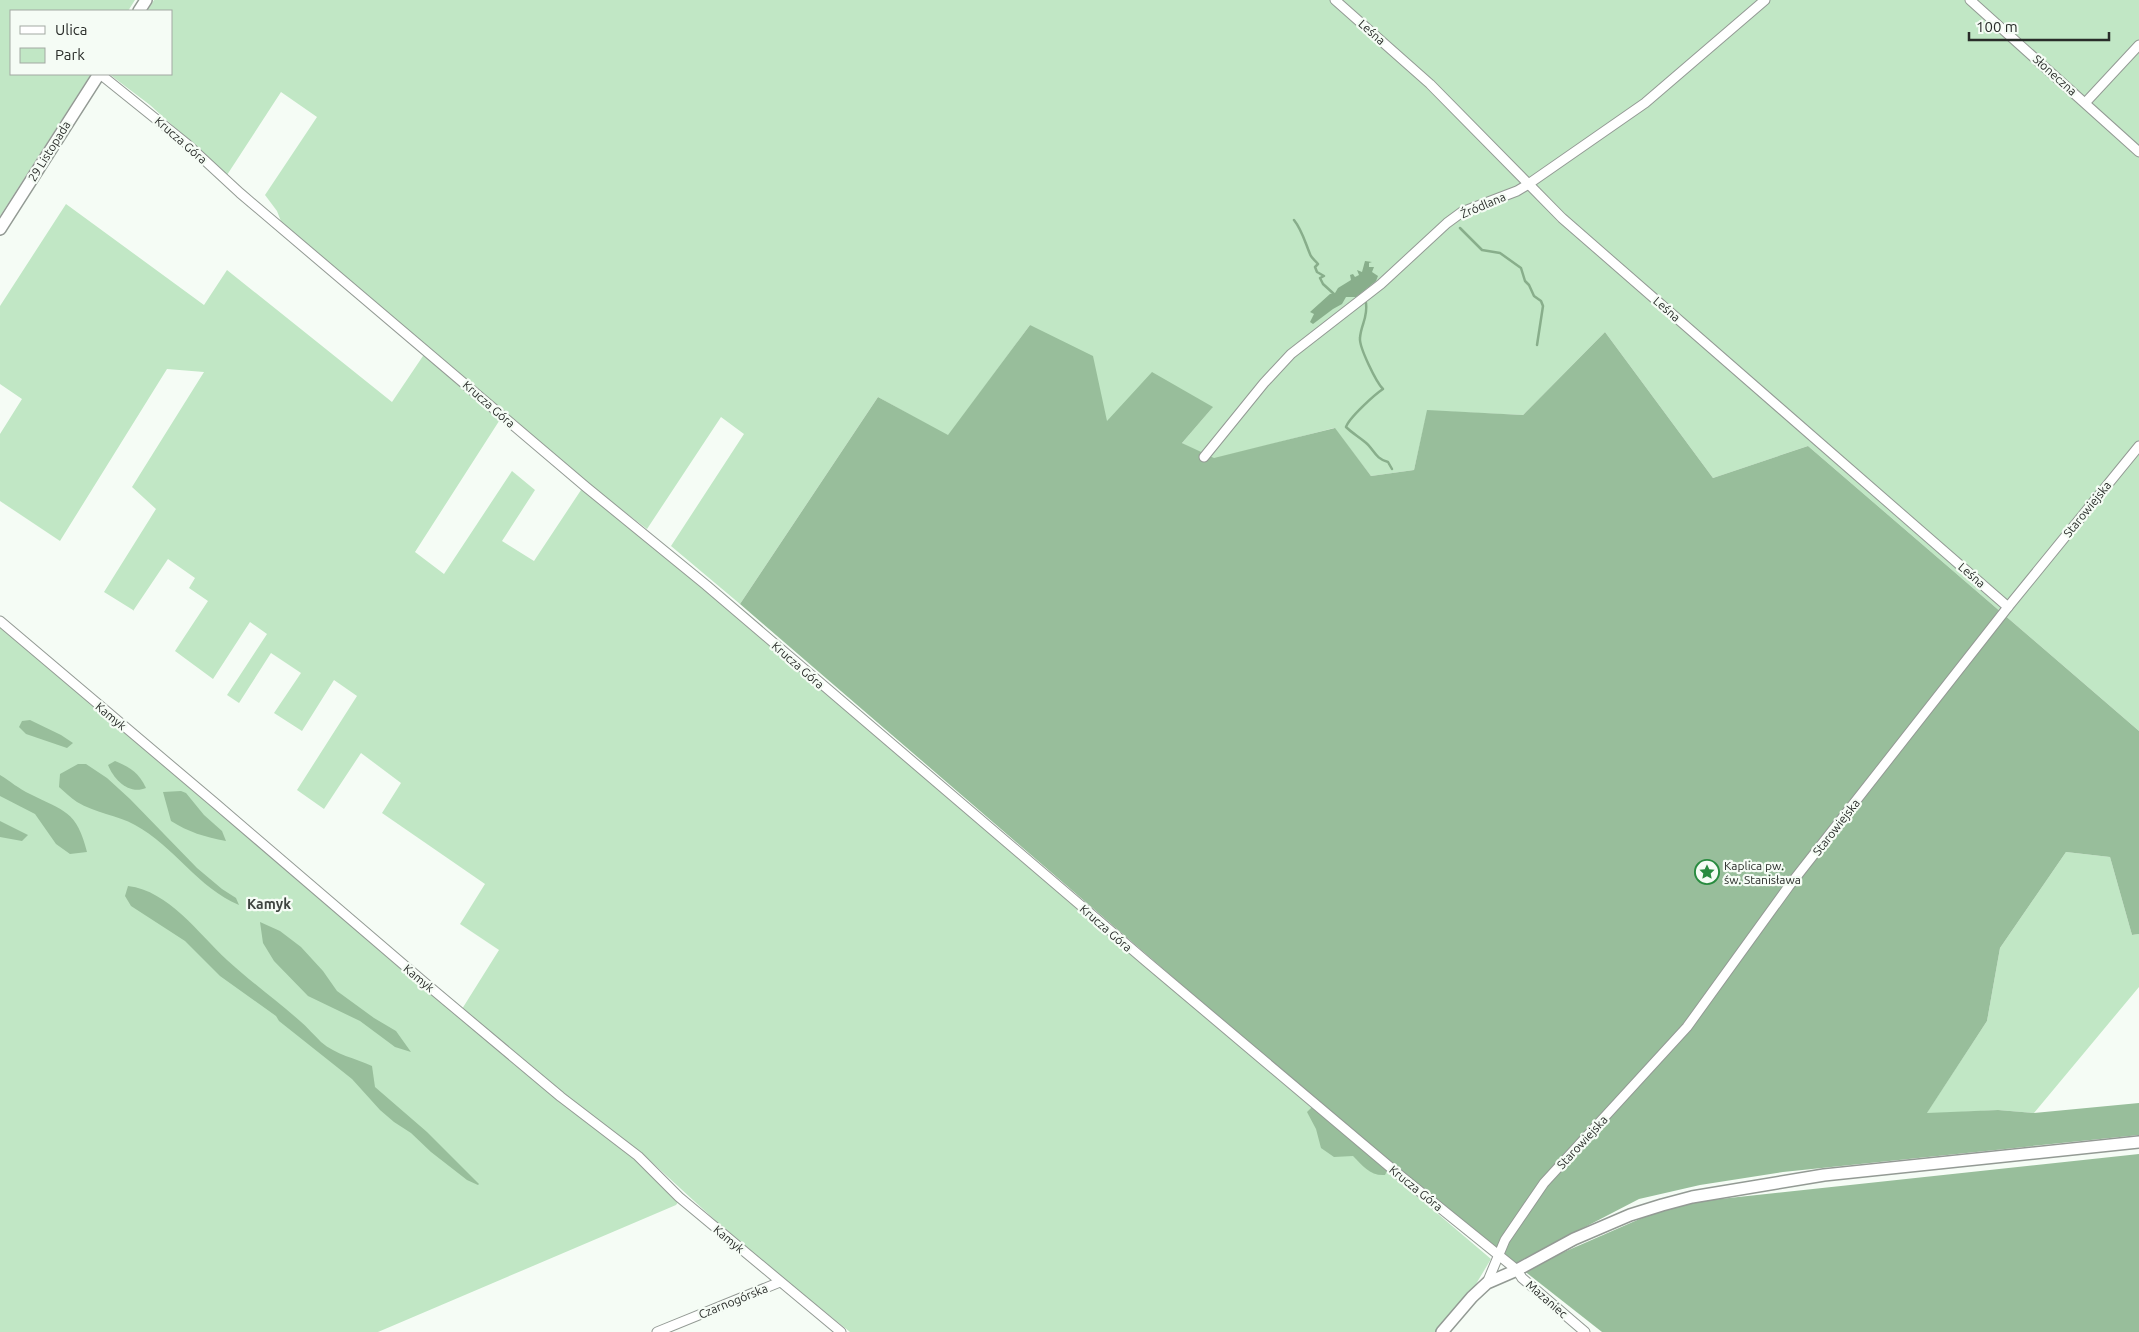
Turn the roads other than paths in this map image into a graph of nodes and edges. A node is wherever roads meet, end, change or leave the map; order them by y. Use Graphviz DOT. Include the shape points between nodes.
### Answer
graph roads {
  1 [pos="1335,0"];
  2 [pos="1765,0"];
  3 [pos="1970,0"];
  4 [pos="2139,45"];
  5 [pos="98,75"];
  6 [pos="100,75"];
  7 [pos="2086,102"];
  8 [pos="2139,152"];
  9 [pos="1527,185"];
  10 [pos="0,229"];
  11 [pos="2139,446"];
  12 [pos="1204,457"];
  13 [pos="2008,607"];
  14 [pos="0,621"];
  15 [pos="2139,1142"];
  16 [pos="1498,1255"];
  17 [pos="1516,1270"];
  18 [pos="780,1282"];
  19 [pos="1487,1284"];
  20 [pos="657,1332"];
  21 [pos="841,1332"];
  22 [pos="1442,1332"];
  23 [pos="1585,1332"];
  1 -- 9 [label="street, Leśna" via="1430,84"];
  2 -- 9 [label="street, Źródlana" via="1645,103"];
  3 -- 7 [label="street, Słoneczna"];
  4 -- 7 [label="street"];
  5 -- 10 [label="street, 29 Listopada"];
  6 -- 16 [label="street, Krucza Góra" via="187,144 240,193 578,481 706,585 1168,980"];
  7 -- 8 [label="street, Słoneczna"];
  9 -- 12 [label="street, Źródlana" via="1462,212 1381,284 1291,354"];
  9 -- 13 [label="street, Leśna"];
  11 -- 13 [label="street, Starowiejska"];
  13 -- 16 [label="street, Starowiejska" via="1783,894 1687,1027 1544,1183 1523,1211"];
  14 -- 18 [label="street, Kamyk" via="411,972 561,1097 638,1156 679,1197"];
  15 -- 17 [label="street" via="1824,1175 1692,1197 1630,1215"];
  16 -- 17 [label="street, Krucza Góra"];
  16 -- 19 [label="street, Starowiejska"];
  17 -- 19 [label="street, Mazaniec"];
  17 -- 23 [label="street, Mazaniec"];
  18 -- 20 [label="street, Czarnogórska"];
  18 -- 21 [label="street, Kamyk"];
  19 -- 22 [label="street, Mazaniec"];
}
